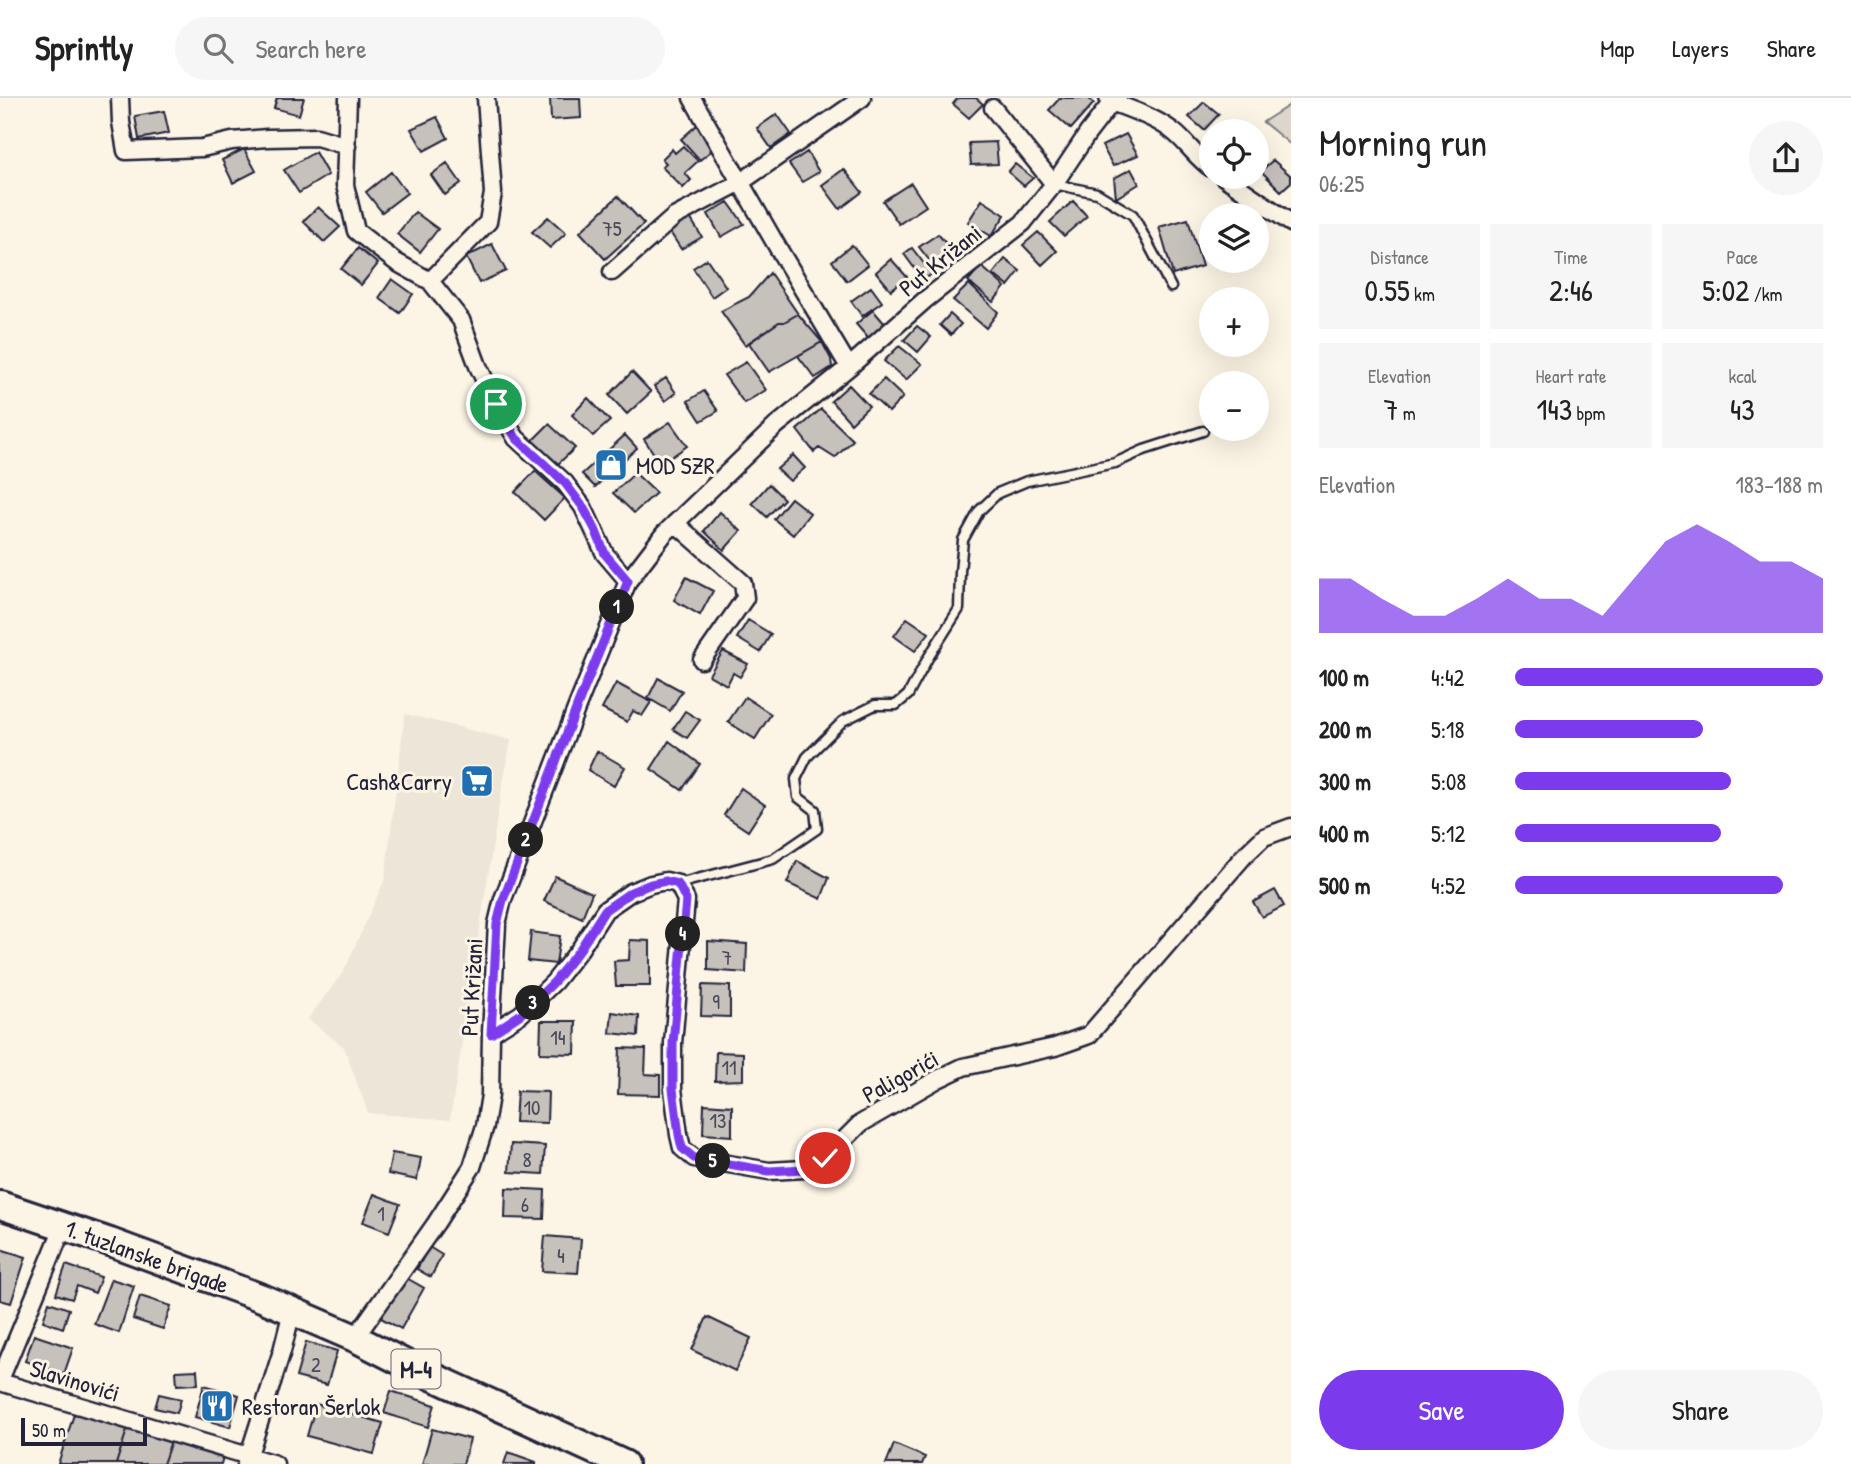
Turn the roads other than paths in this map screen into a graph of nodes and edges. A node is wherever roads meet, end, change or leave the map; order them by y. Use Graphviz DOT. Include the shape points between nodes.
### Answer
graph roads {
  1 [pos="120,98"];
  2 [pos="348,98"];
  3 [pos="486,98"];
  4 [pos="692,98"];
  5 [pos="862,98"];
  6 [pos="1113,99"];
  7 [pos="992,108"];
  8 [pos="346,145"];
  9 [pos="1199,156"];
  10 [pos="741,182"];
  11 [pos="1054,184"];
  12 [pos="1241,189"];
  13 [pos="1291,223"];
  14 [pos="612,272"];
  15 [pos="430,282"];
  16 [pos="1171,287"];
  17 [pos="849,366"];
  18 [pos="1199,433"];
  19 [pos="675,523"];
  20 [pos="628,581"];
  21 [pos="702,660"];
  22 [pos="1291,827"];
  23 [pos="678,884"];
  24 [pos="491,1034"];
  25 [pos="0,1205"];
  26 [pos="64,1225"];
  27 [pos="292,1311"];
  28 [pos="355,1338"];
  29 [pos="0,1381"];
  30 [pos="248,1460"];
  31 [pos="275,1464"];
  32 [pos="624,1464"];
  1 -- 8 [label="street" via="126,150 202,148 267,138 317,138"];
  2 -- 8 [label="street"];
  3 -- 15 [label="street" via="493,194 488,222"];
  4 -- 10 [label="street"];
  5 -- 10 [label="street"];
  6 -- 9 [label="street, Put Križani" via="1155,118"];
  6 -- 11 [label="street, Put Križani"];
  7 -- 11 [label="street"];
  8 -- 15 [label="street" via="345,185 356,232"];
  10 -- 14 [label="street" via="674,217"];
  10 -- 17 [label="street"];
  11 -- 16 [label="lane" via="1097,193 1133,215"];
  11 -- 17 [label="street, Put Križani" via="1023,223"];
  12 -- 13 [label="street"];
  15 -- 20 [label="street" via="461,320 478,366 516,438 565,483 583,507 605,554"];
  17 -- 19 [label="street, Put Križani" via="777,425"];
  18 -- 23 [label="lane" via="1115,463 1027,481 998,493 979,511 963,540 959,609 908,695 896,705 875,705 843,721 807,757 796,779 798,797 815,810 817,830 773,859"];
  19 -- 20 [label="street, Put Križani"];
  19 -- 21 [label="street" via="743,583 746,598"];
  20 -- 24 [label="street, Put Križani" via="503,900 497,924"];
  22 -- 23 [label="street, Paligorići" via="1264,837 1244,856 1089,1035 1055,1048 963,1067 937,1079 860,1124 825,1158 805,1169 769,1171 694,1158 682,1148 673,1089 686,900"];
  23 -- 24 [label="street" via="651,884 605,910 554,982 521,1014"];
  24 -- 28 [label="street, Put Križani" via="490,1095 472,1167"];
  25 -- 26 [label="main road, 1. tuzlanske brigade / M-4"];
  26 -- 27 [label="main road, 1. tuzlanske brigade / M-4"];
  26 -- 29 [label="street"];
  27 -- 28 [label="main road, M-4"];
  27 -- 30 [label="street"];
  28 -- 32 [label="main road, M-4"];
  29 -- 30 [label="street, Slavinovići"];
  30 -- 31 [label="street, Slavinovići"];
}
